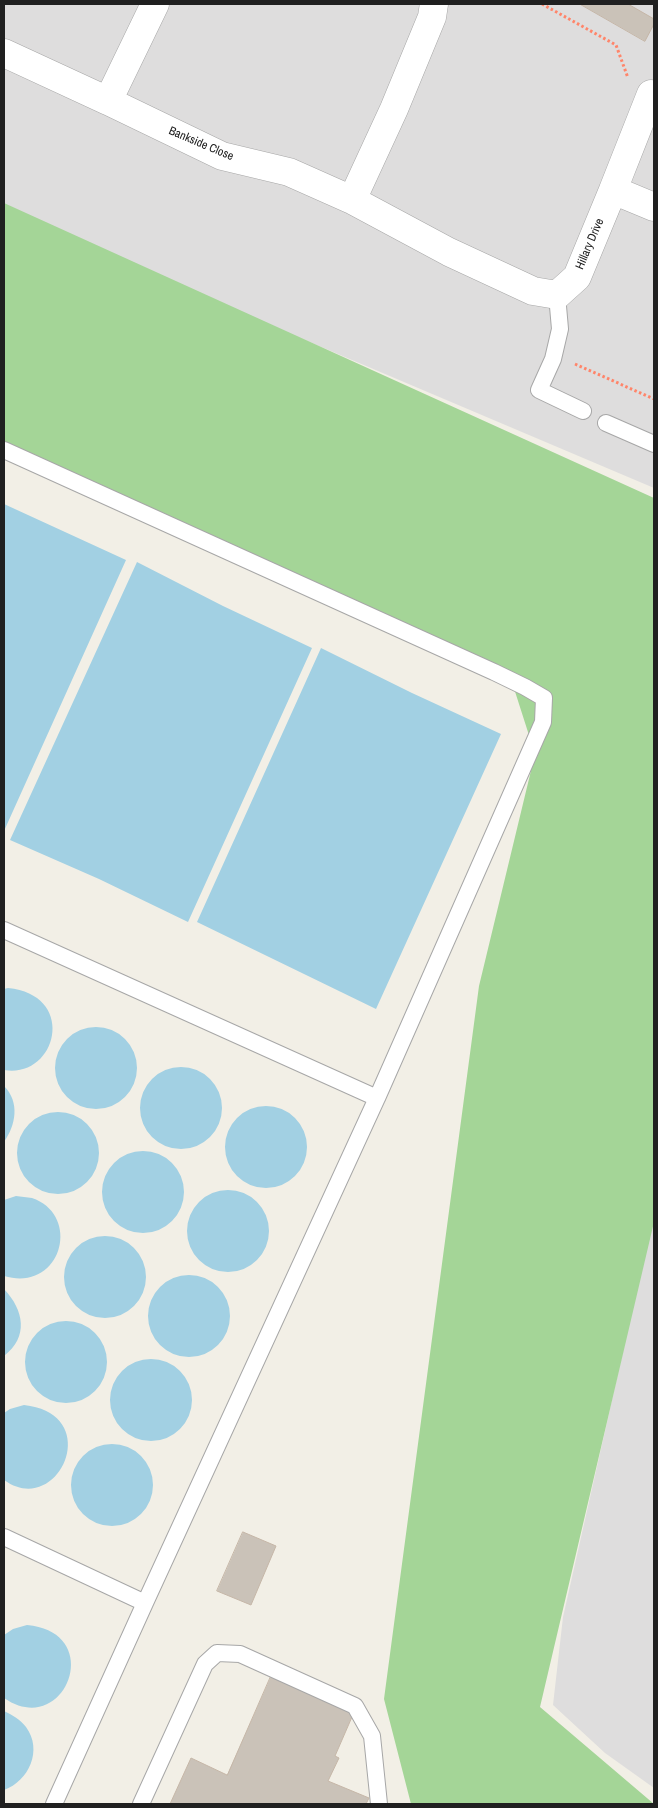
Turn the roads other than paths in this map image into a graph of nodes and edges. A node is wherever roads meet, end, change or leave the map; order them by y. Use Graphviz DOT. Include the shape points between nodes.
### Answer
graph roads {
  1 [pos="155,4"];
  2 [pos="434,4"];
  3 [pos="4,53"];
  4 [pos="651,94"];
  5 [pos="108,101"];
  6 [pos="613,190"];
  7 [pos="352,200"];
  8 [pos="654,207"];
  9 [pos="557,295"];
  10 [pos="583,411"];
  11 [pos="606,423"];
  12 [pos="654,444"];
  13 [pos="4,450"];
  14 [pos="4,930"];
  15 [pos="377,1098"];
  16 [pos="4,1537"];
  17 [pos="145,1603"];
  18 [pos="54,1804"];
  19 [pos="141,1804"];
  20 [pos="379,1804"];
  1 -- 5 [label="street"];
  2 -- 7 [label="street" via="432,17 394,109"];
  3 -- 5 [label="street, Bankside Close"];
  4 -- 6 [label="street, Hillary Drive"];
  5 -- 7 [label="street, Bankside Close" via="222,156 289,172"];
  6 -- 8 [label="street"];
  6 -- 9 [label="street, Hillary Drive" via="577,277"];
  7 -- 9 [label="street, Bankside Close" via="449,252 533,291"];
  9 -- 10 [label="lane" via="560,329 554,355 539,390"];
  11 -- 12 [label="lane"];
  13 -- 15 [label="lane" via="494,672 544,698 543,722"];
  14 -- 15 [label="lane"];
  15 -- 17 [label="lane"];
  16 -- 17 [label="lane"];
  17 -- 18 [label="lane"];
  19 -- 20 [label="lane" via="205,1664 217,1653 240,1654 355,1706 372,1736"];
}
